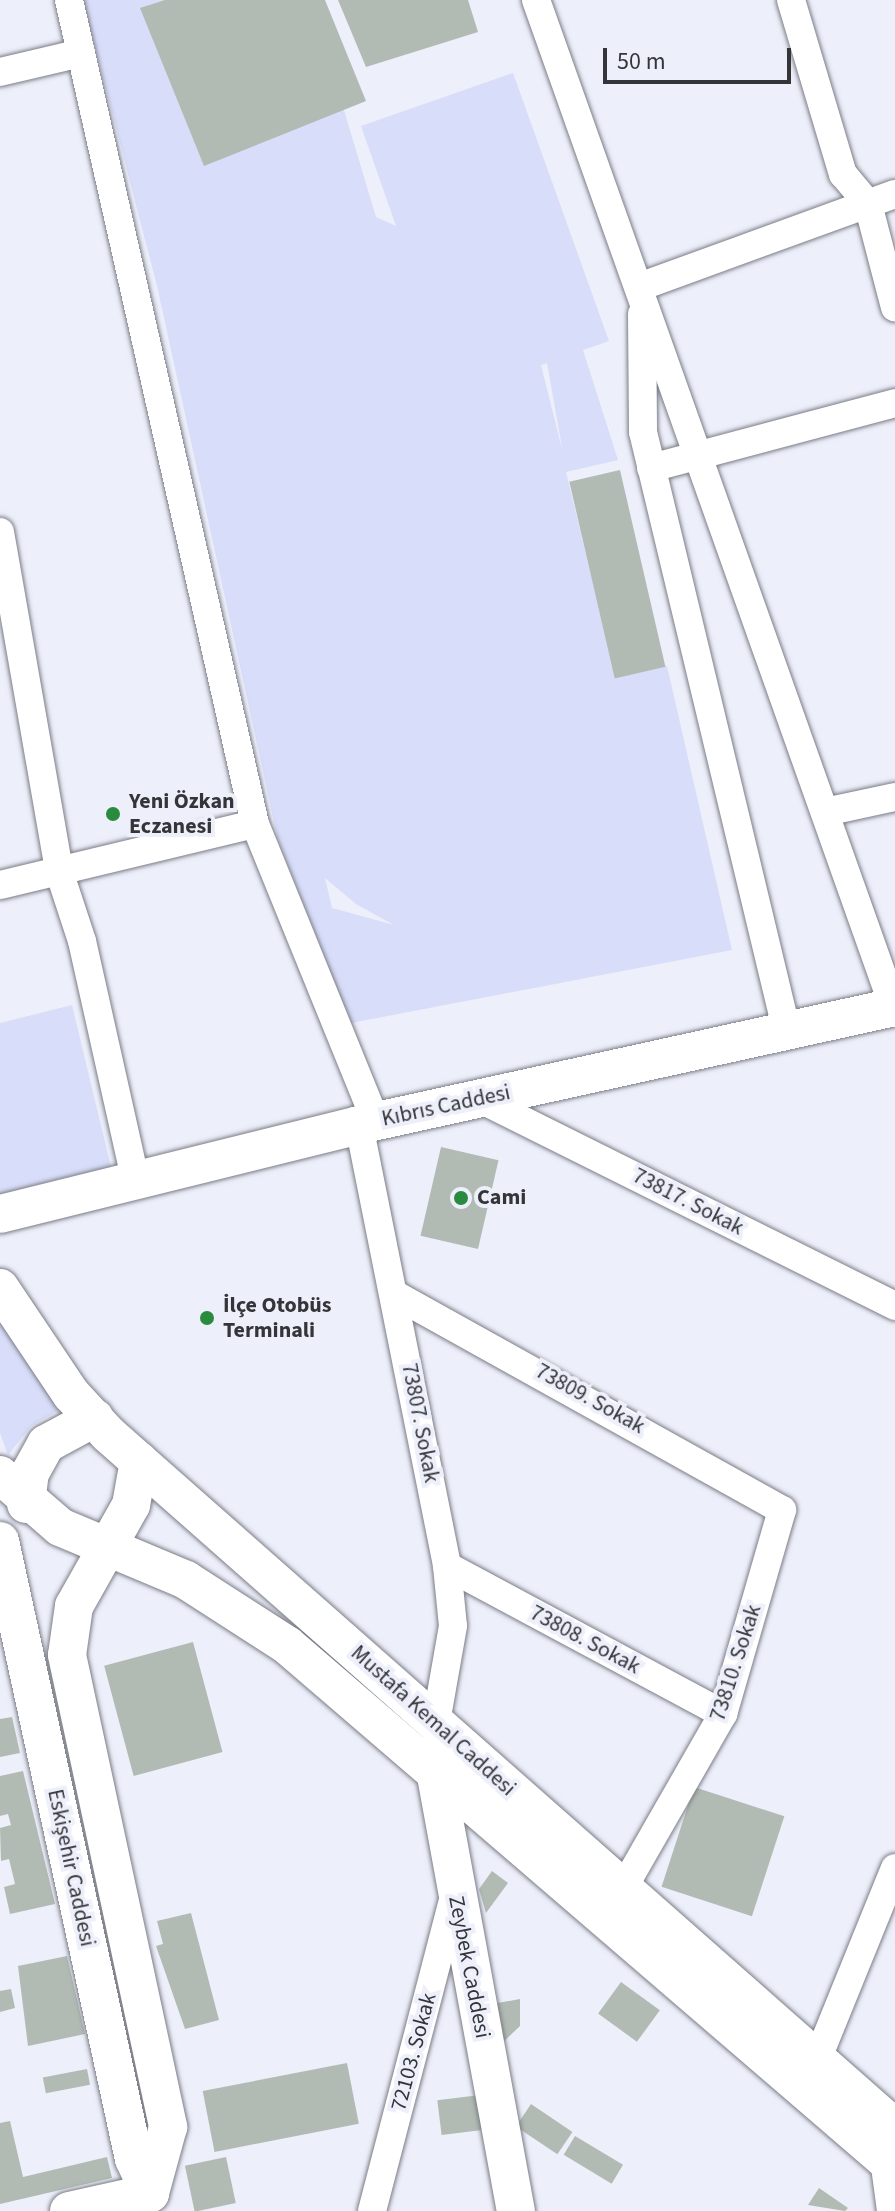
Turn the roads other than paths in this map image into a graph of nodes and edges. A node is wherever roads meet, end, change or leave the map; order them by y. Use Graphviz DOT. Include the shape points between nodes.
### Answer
graph roads {
  1 [pos="69,0"];
  2 [pos="536,0"];
  3 [pos="791,0"];
  4 [pos="81,53"];
  5 [pos="0,72"];
  6 [pos="895,194"];
  7 [pos="868,204"];
  8 [pos="642,286"];
  9 [pos="895,308"];
  10 [pos="895,403"];
  11 [pos="697,451"];
  12 [pos="651,468"];
  13 [pos="0,532"];
  14 [pos="895,797"];
  15 [pos="825,812"];
  16 [pos="255,824"];
  17 [pos="59,871"];
  18 [pos="0,885"];
  19 [pos="894,1009"];
  20 [pos="786,1028"];
  21 [pos="480,1099"];
  22 [pos="368,1123"];
  23 [pos="136,1183"];
  24 [pos="0,1214"];
  25 [pos="0,1288"];
  26 [pos="394,1294"];
  27 [pos="895,1306"];
  28 [pos="94,1418"];
  29 [pos="139,1461"];
  30 [pos="0,1475"];
  31 [pos="26,1504"];
  32 [pos="782,1510"];
  33 [pos="0,1541"];
  34 [pos="103,1545"];
  35 [pos="447,1566"];
  36 [pos="723,1714"];
  37 [pos="436,1722"];
  38 [pos="431,1764"];
  39 [pos="895,1868"];
  40 [pos="622,1890"];
  41 [pos="455,1893"];
  42 [pos="817,2060"];
  43 [pos="891,2152"];
  44 [pos="151,2202"];
  45 [pos="69,2211"];
  46 [pos="372,2211"];
  47 [pos="516,2211"];
  48 [pos="891,2211"];
  1 -- 4 [label="street, 73807. Sokak"];
  2 -- 8 [label="street"];
  3 -- 7 [label="street" via="843,174"];
  4 -- 5 [label="street"];
  4 -- 16 [label="street, 73807. Sokak"];
  6 -- 7 [label="street"];
  7 -- 8 [label="street"];
  7 -- 9 [label="street"];
  8 -- 11 [label="street"];
  8 -- 12 [label="street" via="643,432"];
  10 -- 11 [label="street"];
  11 -- 12 [label="street"];
  11 -- 15 [label="street"];
  12 -- 20 [label="street"];
  13 -- 17 [label="street"];
  14 -- 15 [label="street"];
  15 -- 19 [label="street"];
  16 -- 17 [label="street"];
  16 -- 22 [label="street, 73807. Sokak"];
  17 -- 18 [label="street"];
  17 -- 23 [label="street" via="82,941"];
  19 -- 20 [label="street, Kıbrıs Caddesi"];
  20 -- 21 [label="street, Kıbrıs Caddesi"];
  21 -- 22 [label="street, Kıbrıs Caddesi"];
  21 -- 27 [label="street, 73817. Sokak"];
  22 -- 23 [label="street, Kıbrıs Caddesi"];
  22 -- 26 [label="street, 73807. Sokak"];
  23 -- 24 [label="street, Kıbrıs Caddesi"];
  25 -- 28 [label="street, Mustafa Kemal Caddesi"];
  26 -- 32 [label="street, 73809. Sokak"];
  26 -- 35 [label="street, 73807. Sokak"];
  28 -- 29 [label="street, Mustafa Kemal Caddesi"];
  28 -- 31 [label="street" via="46,1444 30,1473"];
  29 -- 34 [label="street" via="131,1505"];
  29 -- 37 [label="street, Mustafa Kemal Caddesi"];
  30 -- 31 [label="street, Mustafa Kemal Caddesi"];
  31 -- 34 [label="street, Mustafa Kemal Caddesi"];
  32 -- 36 [label="street, 73810. Sokak"];
  33 -- 44 [label="street, Eskişehir Caddesi" via="134,2159"];
  34 -- 38 [label="street, Mustafa Kemal Caddesi" via="186,1580 245,1615"];
  34 -- 44 [label="street, Eskişehir Caddesi" via="74,1606 67,1655 168,2127"];
  35 -- 36 [label="street, 73808. Sokak"];
  35 -- 37 [label="street, 73807. Sokak" via="453,1626"];
  36 -- 40 [label="street, 73810. Sokak"];
  37 -- 38 [label="street, Zeybek Caddesi"];
  37 -- 40 [label="street, Mustafa Kemal Caddesi"];
  38 -- 41 [label="street, Zeybek Caddesi"];
  38 -- 43 [label="street, Mustafa Kemal Caddesi"];
  39 -- 42 [label="street"];
  40 -- 42 [label="street, Mustafa Kemal Caddesi"];
  41 -- 46 [label="street, 72103. Sokak"];
  41 -- 47 [label="street, Zeybek Caddesi"];
  42 -- 43 [label="street, Mustafa Kemal Caddesi"];
  43 -- 48 [label="street"];
  44 -- 45 [label="street"];
}
